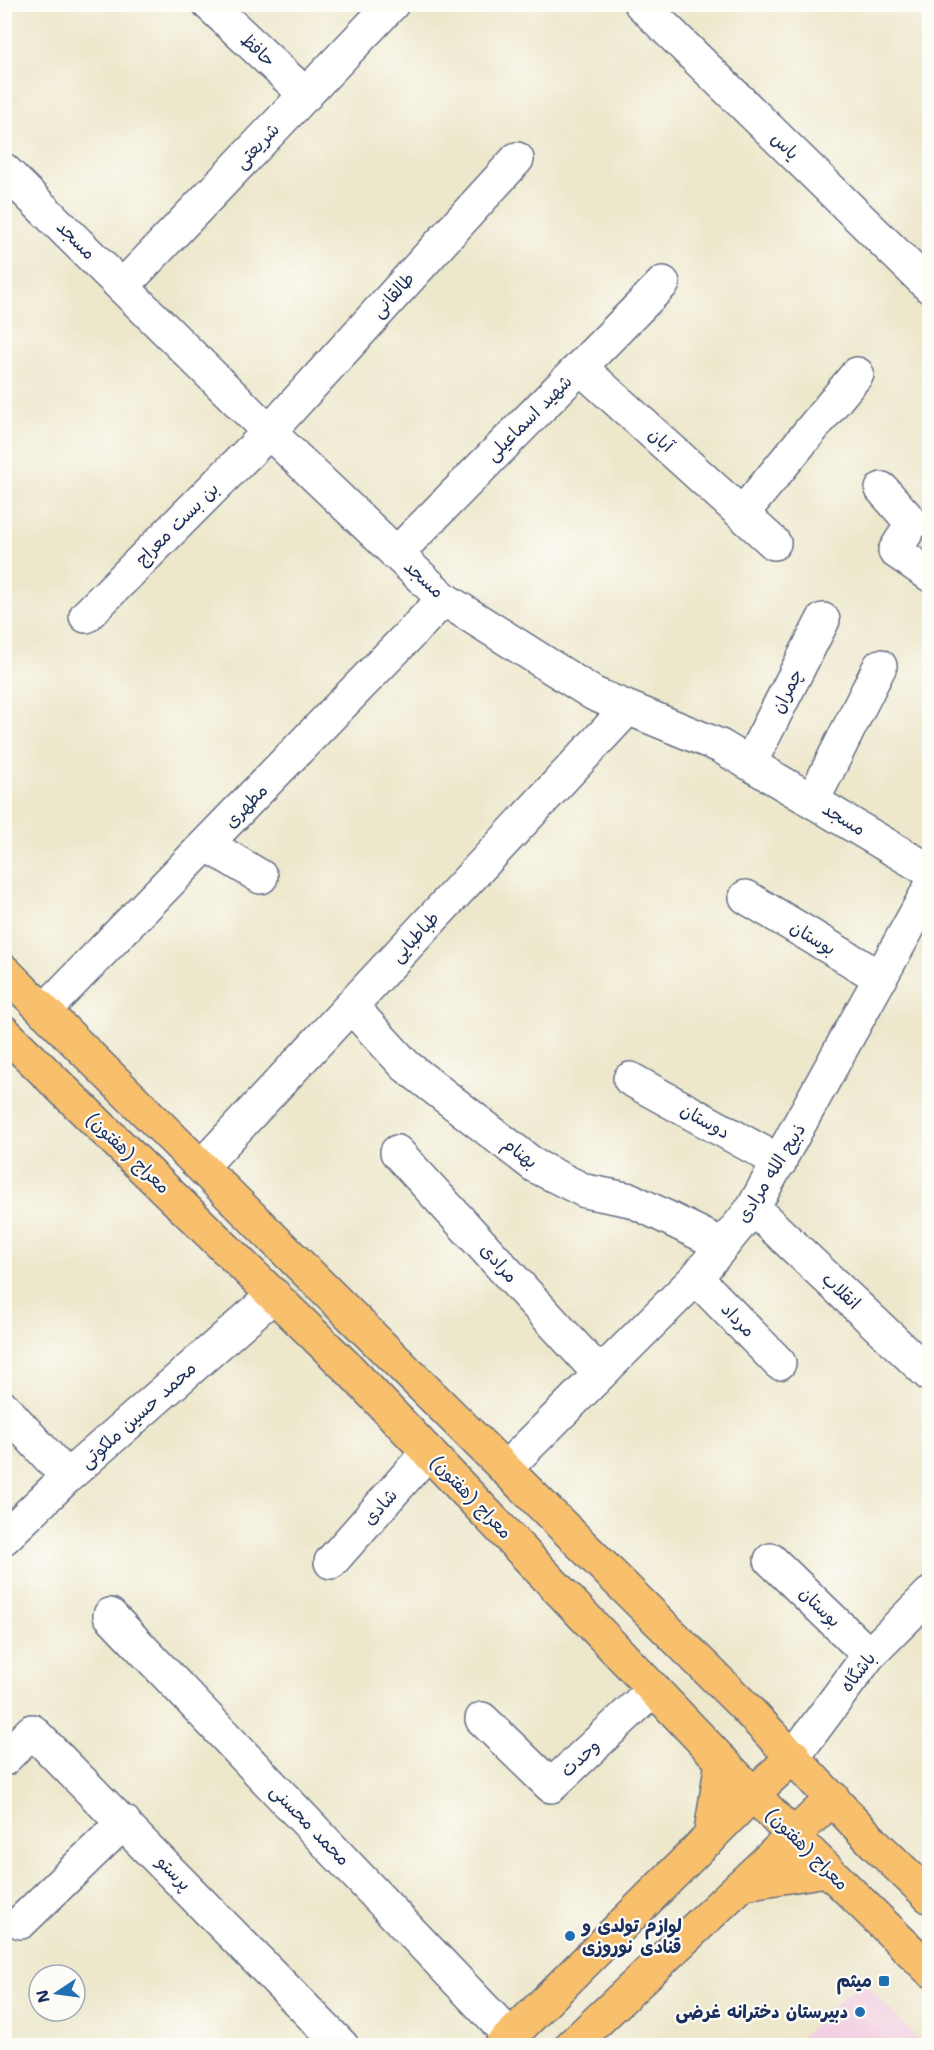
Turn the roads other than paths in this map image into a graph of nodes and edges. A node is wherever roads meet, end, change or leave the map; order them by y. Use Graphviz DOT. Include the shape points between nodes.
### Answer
graph roads {
  1 [pos="209,4"];
  2 [pos="392,4"];
  3 [pos="642,4"];
  4 [pos="306,95"];
  5 [pos="517,159"];
  6 [pos="4,170"];
  7 [pos="663,283"];
  8 [pos="122,286"];
  9 [pos="930,287"];
  10 [pos="580,367"];
  11 [pos="857,374"];
  12 [pos="268,432"];
  13 [pos="882,489"];
  14 [pos="742,514"];
  15 [pos="774,543"];
  16 [pos="396,554"];
  17 [pos="930,575"];
  18 [pos="444,599"];
  19 [pos="86,616"];
  20 [pos="823,620"];
  21 [pos="880,666"];
  22 [pos="628,708"];
  23 [pos="750,764"];
  24 [pos="813,800"];
  25 [pos="208,845"];
  26 [pos="930,871"];
  27 [pos="261,877"];
  28 [pos="930,888"];
  29 [pos="746,897"];
  30 [pos="4,971"];
  31 [pos="881,978"];
  32 [pos="351,1006"];
  33 [pos="44,1011"];
  34 [pos="10,1037"];
  35 [pos="630,1080"];
  36 [pos="397,1152"];
  37 [pos="780,1162"];
  38 [pos="202,1166"];
  39 [pos="753,1208"];
  40 [pos="723,1245"];
  41 [pos="696,1278"];
  42 [pos="273,1295"];
  43 [pos="779,1363"];
  44 [pos="600,1374"];
  45 [pos="930,1375"];
  46 [pos="4,1408"];
  47 [pos="428,1452"];
  48 [pos="506,1468"];
  49 [pos="68,1477"];
  50 [pos="4,1538"];
  51 [pos="771,1560"];
  52 [pos="331,1562"];
  53 [pos="930,1594"];
  54 [pos="110,1615"];
  55 [pos="869,1655"];
  56 [pos="654,1689"];
  57 [pos="482,1719"];
  58 [pos="794,1756"];
  59 [pos="4,1759"];
  60 [pos="722,1761"];
  61 [pos="753,1794"];
  62 [pos="833,1798"];
  63 [pos="124,1822"];
  64 [pos="793,1836"];
  65 [pos="710,1839"];
  66 [pos="827,1870"];
  67 [pos="744,1883"];
  68 [pos="930,1897"];
  69 [pos="21,1922"];
  70 [pos="930,1970"];
  71 [pos="505,2041"];
  72 [pos="342,2046"];
  73 [pos="571,2046"];
  1 -- 4 [label="street, حافظ"];
  2 -- 4 [label="street, شریعتی"];
  3 -- 9 [label="street, یاس"];
  4 -- 8 [label="street, شریعتی"];
  5 -- 12 [label="street, طالقانی"];
  6 -- 8 [label="street, مسجد"];
  7 -- 10 [label="street, شهید اسماعیلی"];
  8 -- 12 [label="street, مسجد"];
  10 -- 14 [label="street, آبان"];
  10 -- 16 [label="street, شهید اسماعیلی"];
  11 -- 14 [label="street"];
  12 -- 16 [label="street, مسجد"];
  12 -- 19 [label="street, بن بست معراج"];
  13 -- 17 [label="street" via="912,523 895,551"];
  14 -- 15 [label="street, آبان"];
  16 -- 18 [label="street, مسجد"];
  18 -- 22 [label="street, مسجد" via="594,694"];
  18 -- 25 [label="street, مطهری"];
  20 -- 23 [label="street, چمران"];
  21 -- 24 [label="street"];
  22 -- 23 [label="street, مسجد" via="720,746"];
  22 -- 32 [label="street, طباطبایی"];
  23 -- 24 [label="street, مسجد"];
  24 -- 26 [label="street, مسجد"];
  25 -- 27 [label="street"];
  25 -- 33 [label="street, مطهری"];
  28 -- 31 [label="street, ذبیح الله مرادی"];
  29 -- 31 [label="street, بوستان"];
  30 -- 33 [label="main road"];
  31 -- 37 [label="street, ذبیح الله مرادی"];
  32 -- 38 [label="street, طباطبایی"];
  32 -- 40 [label="street, بهنام" via="406,1066 535,1166 585,1191 631,1200"];
  33 -- 34 [label="main road"];
  33 -- 38 [label="main road"];
  34 -- 42 [label="main road, معراج (هفتون)"];
  35 -- 37 [label="street, دوستان"];
  36 -- 44 [label="street, مرادی"];
  37 -- 39 [label="street, ذبیح الله مرادی"];
  38 -- 48 [label="main road"];
  39 -- 40 [label="street, ذبیح الله مرادی"];
  39 -- 45 [label="street, انقلاب"];
  40 -- 41 [label="street, ذبیح الله مرادی"];
  41 -- 43 [label="street, مرداد"];
  41 -- 44 [label="street, ذبیح الله مرادی"];
  42 -- 47 [label="main road, معراج (هفتون)"];
  42 -- 49 [label="street, محمد حسین ملکوتی"];
  44 -- 48 [label="street, ذبیح الله مرادی"];
  46 -- 49 [label="street"];
  47 -- 52 [label="street, شادی"];
  47 -- 56 [label="main road, معراج (هفتون)"];
  48 -- 58 [label="main road"];
  49 -- 50 [label="street, محمد حسین ملکوتی"];
  51 -- 55 [label="street, بوستان"];
  53 -- 55 [label="street, باشگاه"];
  54 -- 71 [label="street, محمد محسنی"];
  55 -- 58 [label="street, باشگاه"];
  56 -- 57 [label="street, وحدت" via="551,1786"];
  56 -- 60 [label="main road, معراج (هفتون)"];
  58 -- 61 [label="main road"];
  58 -- 62 [label="main road"];
  59 -- 63 [label="street, پرستو" via="32,1731"];
  60 -- 61 [label="main road, معراج (هفتون)"];
  60 -- 65 [label="main road"];
  61 -- 64 [label="main road, معراج (هفتون)"];
  61 -- 65 [label="main road"];
  62 -- 64 [label="main road"];
  62 -- 68 [label="main road"];
  63 -- 69 [label="street"];
  63 -- 72 [label="street, پرستو"];
  64 -- 66 [label="main road, معراج (هفتون)"];
  64 -- 67 [label="main road"];
  65 -- 71 [label="main road"];
  66 -- 67 [label="main road"];
  66 -- 70 [label="main road, معراج (هفتون)"];
  67 -- 73 [label="main road"];
}
